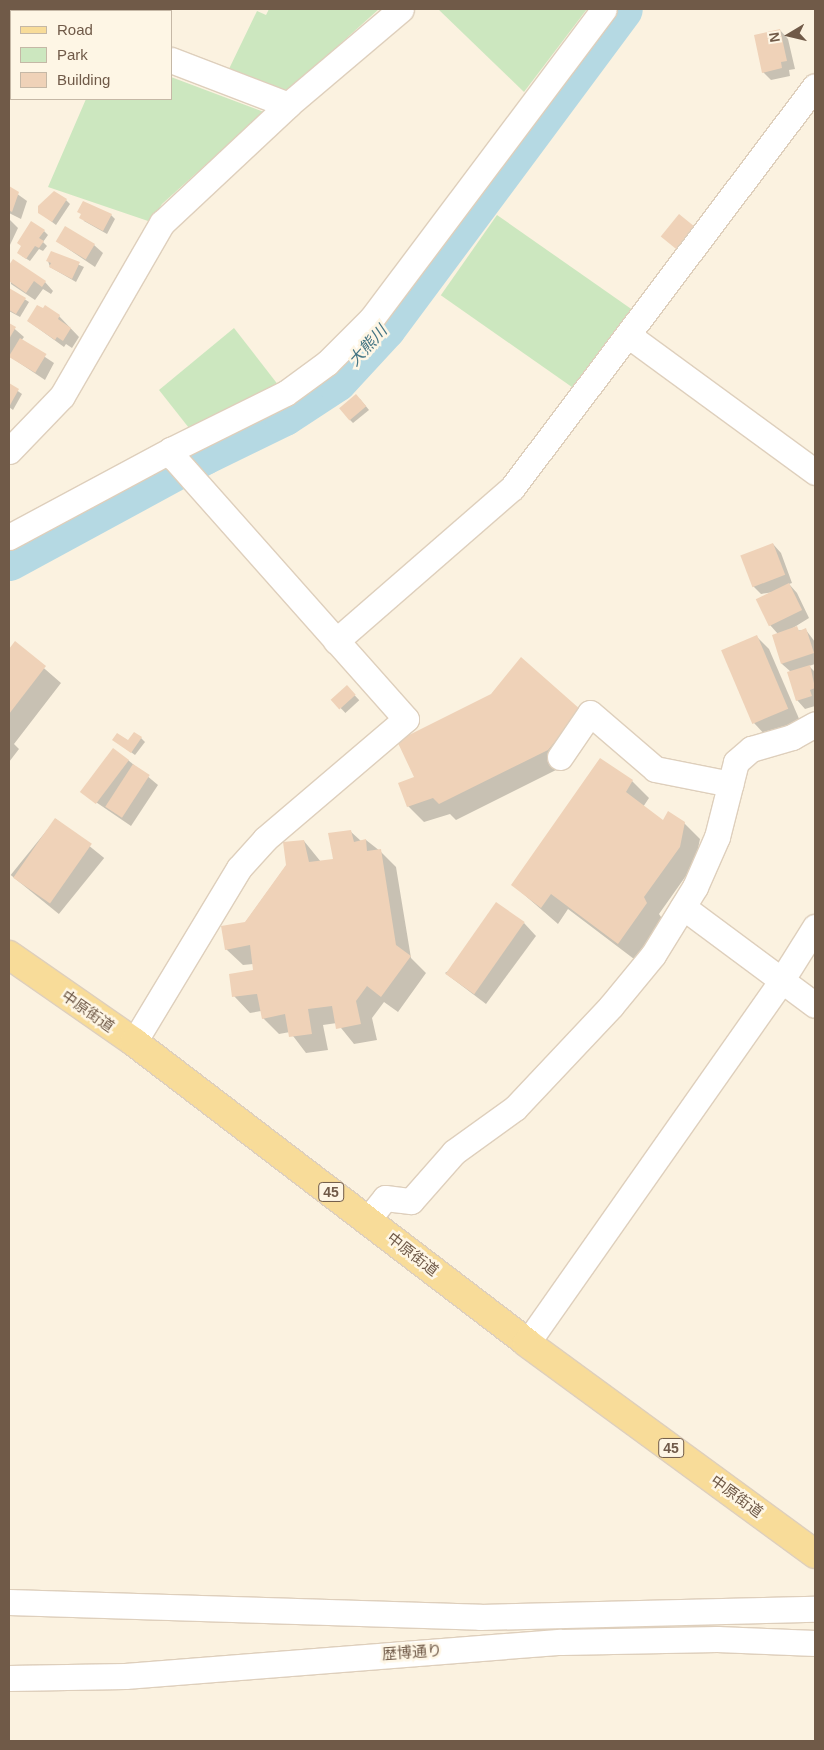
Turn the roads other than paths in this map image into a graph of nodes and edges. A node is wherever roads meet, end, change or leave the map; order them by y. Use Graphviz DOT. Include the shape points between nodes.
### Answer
graph roads {
  1 [pos="402,9"];
  2 [pos="604,9"];
  3 [pos="172,60"];
  4 [pos="815,86"];
  5 [pos="288,106"];
  6 [pos="628,335"];
  7 [pos="9,451"];
  8 [pos="178,460"];
  9 [pos="815,472"];
  10 [pos="9,537"];
  11 [pos="336,641"];
  12 [pos="815,724"];
  13 [pos="560,757"];
  14 [pos="730,784"];
  15 [pos="683,907"];
  16 [pos="815,927"];
  17 [pos="9,956"];
  18 [pos="781,981"];
  19 [pos="815,1005"];
  20 [pos="134,1042"];
  21 [pos="368,1219"];
  22 [pos="527,1344"];
  23 [pos="815,1554"];
  24 [pos="9,1602"];
  25 [pos="815,1609"];
  26 [pos="815,1643"];
  27 [pos="9,1678"];
  1 -- 5 [label="street"];
  2 -- 8 [label="street" via="372,318 327,363 286,393"];
  3 -- 5 [label="street"];
  4 -- 6 [label="street"];
  5 -- 7 [label="street" via="162,223 62,396"];
  6 -- 9 [label="street"];
  6 -- 11 [label="street" via="512,488"];
  8 -- 10 [label="street"];
  8 -- 11 [label="street"];
  11 -- 20 [label="street" via="406,719 266,839 238,868"];
  12 -- 14 [label="street" via="792,737 751,749 736,762"];
  13 -- 14 [label="street" via="590,713 656,769"];
  14 -- 15 [label="street" via="717,837"];
  15 -- 18 [label="street"];
  15 -- 21 [label="street" via="653,955 611,1006 515,1108 454,1152 411,1201 386,1198"];
  16 -- 18 [label="street"];
  17 -- 20 [label="main road, 中原街道 / 45"];
  18 -- 19 [label="street"];
  18 -- 22 [label="street"];
  20 -- 21 [label="main road, 中原街道 / 45"];
  21 -- 22 [label="main road, 中原街道 / 45"];
  22 -- 23 [label="main road, 中原街道 / 45"];
  24 -- 25 [label="street" via="480,1617"];
  26 -- 27 [label="street, 歴博通り" via="717,1640 562,1642 125,1676"];
}
